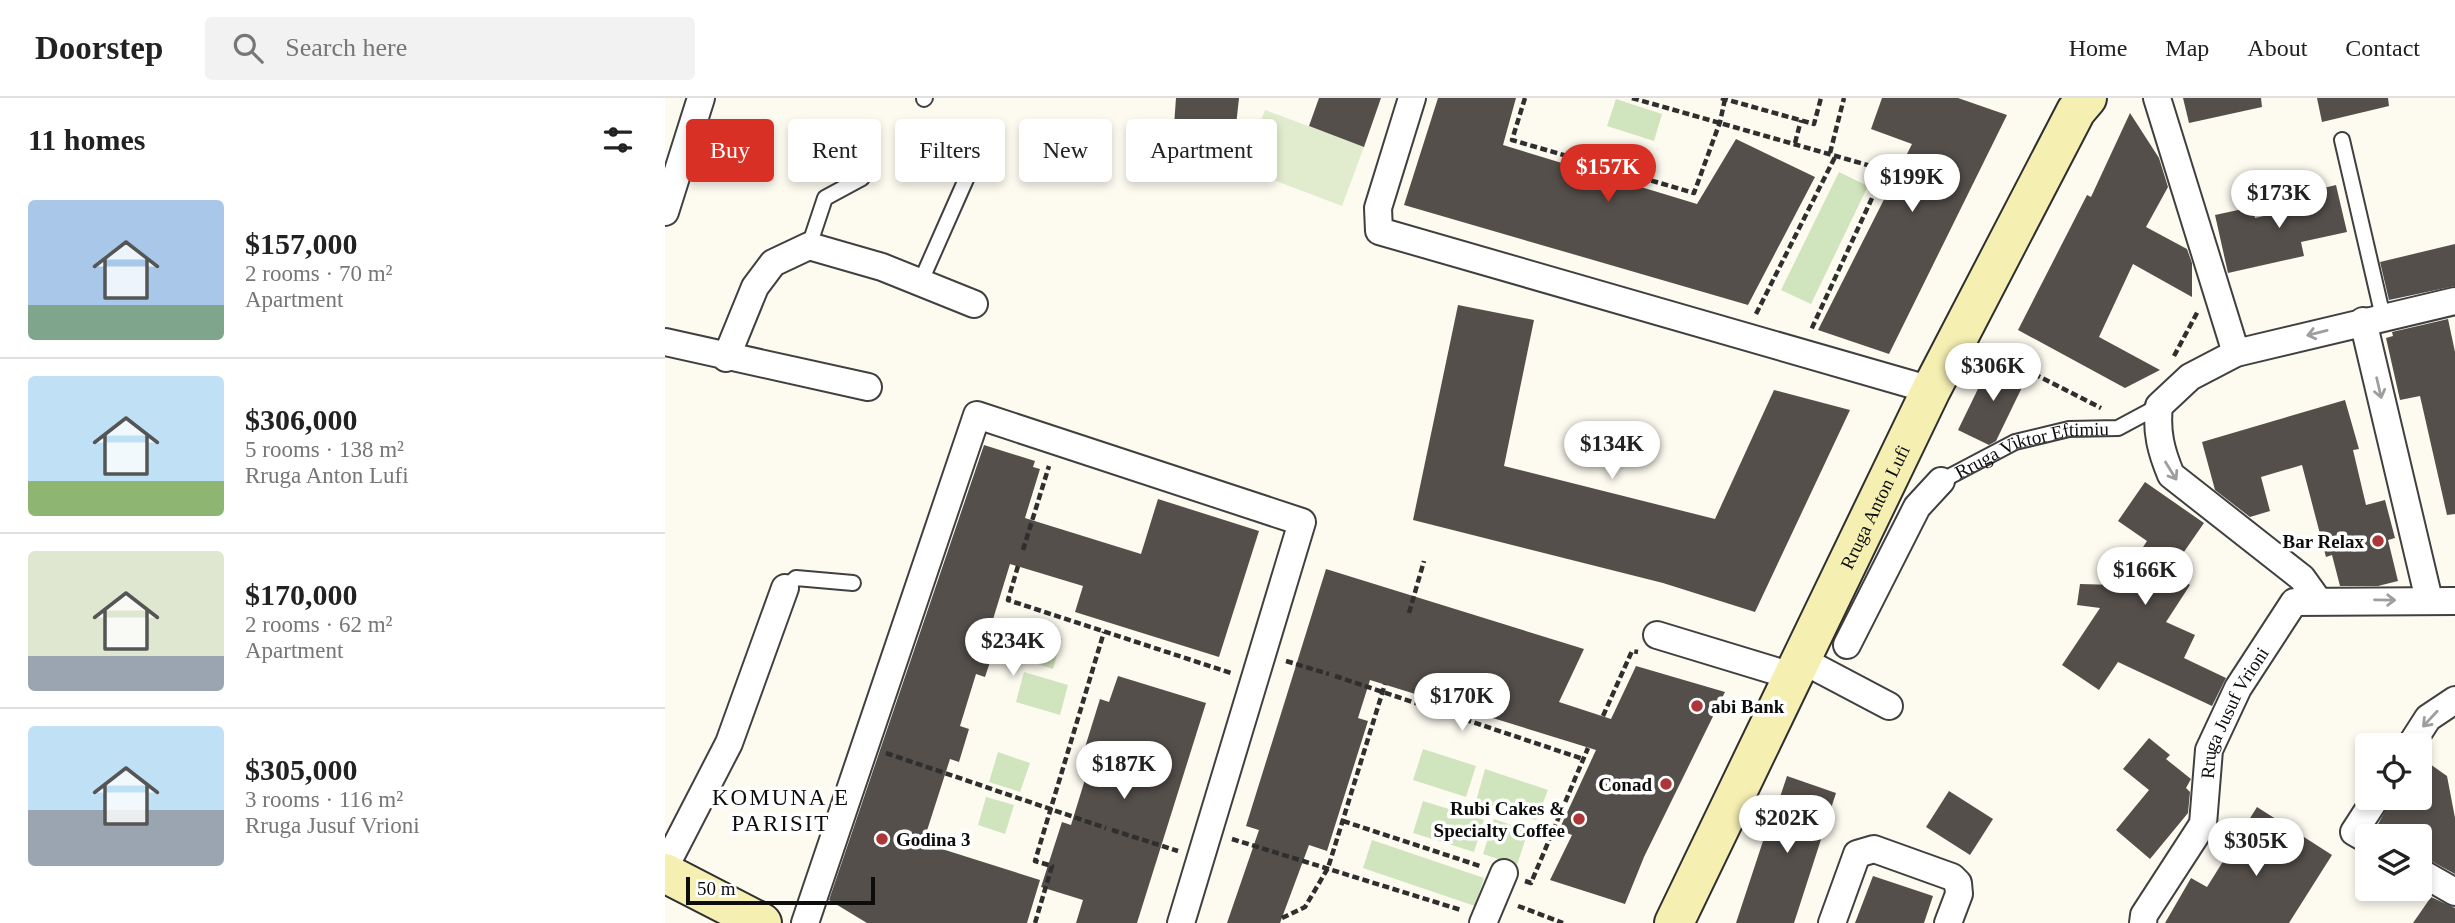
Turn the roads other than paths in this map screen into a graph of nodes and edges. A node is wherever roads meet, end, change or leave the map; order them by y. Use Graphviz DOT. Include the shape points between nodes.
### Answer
graph roads {
  1 [pos="701,98"];
  2 [pos="1412,98"];
  3 [pos="2087,98"];
  4 [pos="2157,98"];
  5 [pos="2342,140"];
  6 [pos="855,182"];
  7 [pos="965,182"];
  8 [pos="665,212"];
  9 [pos="809,246"];
  10 [pos="921,281"];
  11 [pos="2455,301"];
  12 [pos="974,304"];
  13 [pos="2373,319"];
  14 [pos="665,342"];
  15 [pos="2236,352"];
  16 [pos="726,358"];
  17 [pos="868,387"];
  18 [pos="1931,390"];
  19 [pos="2159,406"];
  20 [pos="1941,481"];
  21 [pos="853,583"];
  22 [pos="785,588"];
  23 [pos="2317,600"];
  24 [pos="2429,600"];
  25 [pos="2455,601"];
  26 [pos="1657,635"];
  27 [pos="1847,645"];
  28 [pos="1796,668"];
  29 [pos="2455,699"];
  30 [pos="1889,706"];
  31 [pos="2418,733"];
  32 [pos="665,867"];
  33 [pos="665,873"];
  34 [pos="2432,879"];
  35 [pos="2455,892"];
  36 [pos="762,923"];
  37 [pos="805,923"];
  38 [pos="1181,923"];
  39 [pos="1674,923"];
  40 [pos="1832,923"];
  41 [pos="1948,923"];
  42 [pos="2143,923"];
  1 -- 8 [label="street"];
  2 -- 18 [label="street" via="1378,208 1379,231"];
  3 -- 18 [label="street, Rruga Anton Lufi" via="2076,111"];
  4 -- 15 [label="street"];
  5 -- 13 [label="lane"];
  6 -- 9 [label="lane" via="825,198"];
  7 -- 10 [label="lane"];
  9 -- 10 [label="street"];
  9 -- 16 [label="street" via="773,263 755,287"];
  10 -- 12 [label="street"];
  11 -- 13 [label="street, Rruga Viktor Eftimiu"];
  13 -- 15 [label="street, Rruga Viktor Eftimiu, one-way"];
  13 -- 24 [label="street, one-way"];
  14 -- 16 [label="street"];
  15 -- 19 [label="street, Rruga Viktor Eftimiu" via="2190,377"];
  16 -- 17 [label="street"];
  18 -- 28 [label="street, Rruga Anton Lufi"];
  19 -- 20 [label="lane, Rruga Viktor Eftimiu" via="2112,429 2053,432 2015,442"];
  19 -- 23 [label="street, one-way" via="2156,426 2171,475 2302,578"];
  20 -- 27 [label="street, Rruga Viktor Eftimiu" via="1917,507"];
  21 -- 22 [label="lane" via="796,578"];
  22 -- 32 [label="street" via="729,743"];
  23 -- 24 [label="street, one-way"];
  23 -- 42 [label="street, Rruga Jusuf Vrioni" via="2294,602 2238,688 2209,750 2203,824"];
  24 -- 25 [label="street"];
  26 -- 28 [label="street"];
  28 -- 30 [label="street"];
  28 -- 39 [label="street, Rruga Anton Lufi"];
  29 -- 31 [label="street, one-way" via="2428,718"];
  33 -- 36 [label="street"];
  34 -- 35 [label="street"];
  37 -- 38 [label="street" via="977,415 1302,523"];
  40 -- 41 [label="street" via="1857,854 1874,849 1958,883 1959,894"];
}
